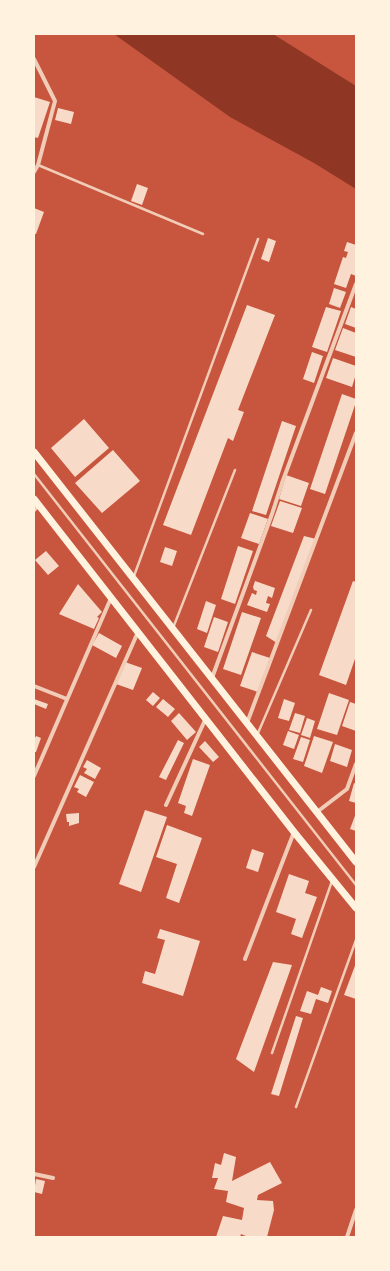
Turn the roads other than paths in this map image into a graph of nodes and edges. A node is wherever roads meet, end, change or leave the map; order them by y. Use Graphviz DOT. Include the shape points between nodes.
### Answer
graph roads {
  1 [pos="34,59"];
  2 [pos="38,165"];
  3 [pos="34,172"];
  4 [pos="203,234"];
  5 [pos="258,240"];
  6 [pos="356,284"];
  7 [pos="356,433"];
  8 [pos="34,452"];
  9 [pos="235,470"];
  10 [pos="34,474"];
  11 [pos="36,505"];
  12 [pos="133,578"];
  13 [pos="112,598"];
  14 [pos="311,610"];
  15 [pos="172,628"];
  16 [pos="138,632"];
  17 [pos="212,678"];
  18 [pos="34,686"];
  19 [pos="68,699"];
  20 [pos="206,718"];
  21 [pos="247,724"];
  22 [pos="256,736"];
  23 [pos="356,764"];
  24 [pos="34,776"];
  25 [pos="166,805"];
  26 [pos="317,812"];
  27 [pos="294,832"];
  28 [pos="356,862"];
  29 [pos="34,868"];
  30 [pos="333,879"];
  31 [pos="356,885"];
  32 [pos="356,908"];
  33 [pos="356,940"];
  34 [pos="245,959"];
  35 [pos="272,1053"];
  36 [pos="296,1107"];
  37 [pos="34,1174"];
  38 [pos="53,1178"];
  39 [pos="356,1210"];
  40 [pos="347,1237"];
  1 -- 2 [label="street" via="55,101"];
  2 -- 3 [label="street"];
  2 -- 4 [label="lane"];
  5 -- 12 [label="lane"];
  6 -- 17 [label="street"];
  7 -- 21 [label="street"];
  8 -- 12 [label="main road"];
  9 -- 15 [label="lane"];
  10 -- 31 [label="lane"];
  11 -- 13 [label="main road"];
  12 -- 15 [label="main road"];
  13 -- 16 [label="main road"];
  13 -- 19 [label="street"];
  14 -- 22 [label="lane"];
  15 -- 17 [label="main road"];
  16 -- 20 [label="main road"];
  16 -- 29 [label="street"];
  17 -- 21 [label="main road"];
  18 -- 19 [label="street"];
  19 -- 24 [label="street"];
  20 -- 25 [label="street"];
  20 -- 27 [label="main road"];
  21 -- 22 [label="main road"];
  22 -- 26 [label="main road"];
  23 -- 26 [label="street" via="347,789"];
  26 -- 28 [label="main road"];
  27 -- 30 [label="main road"];
  27 -- 34 [label="street"];
  30 -- 32 [label="main road"];
  30 -- 35 [label="lane"];
  33 -- 36 [label="lane"];
  37 -- 38 [label="street"];
  39 -- 40 [label="street"];
}
